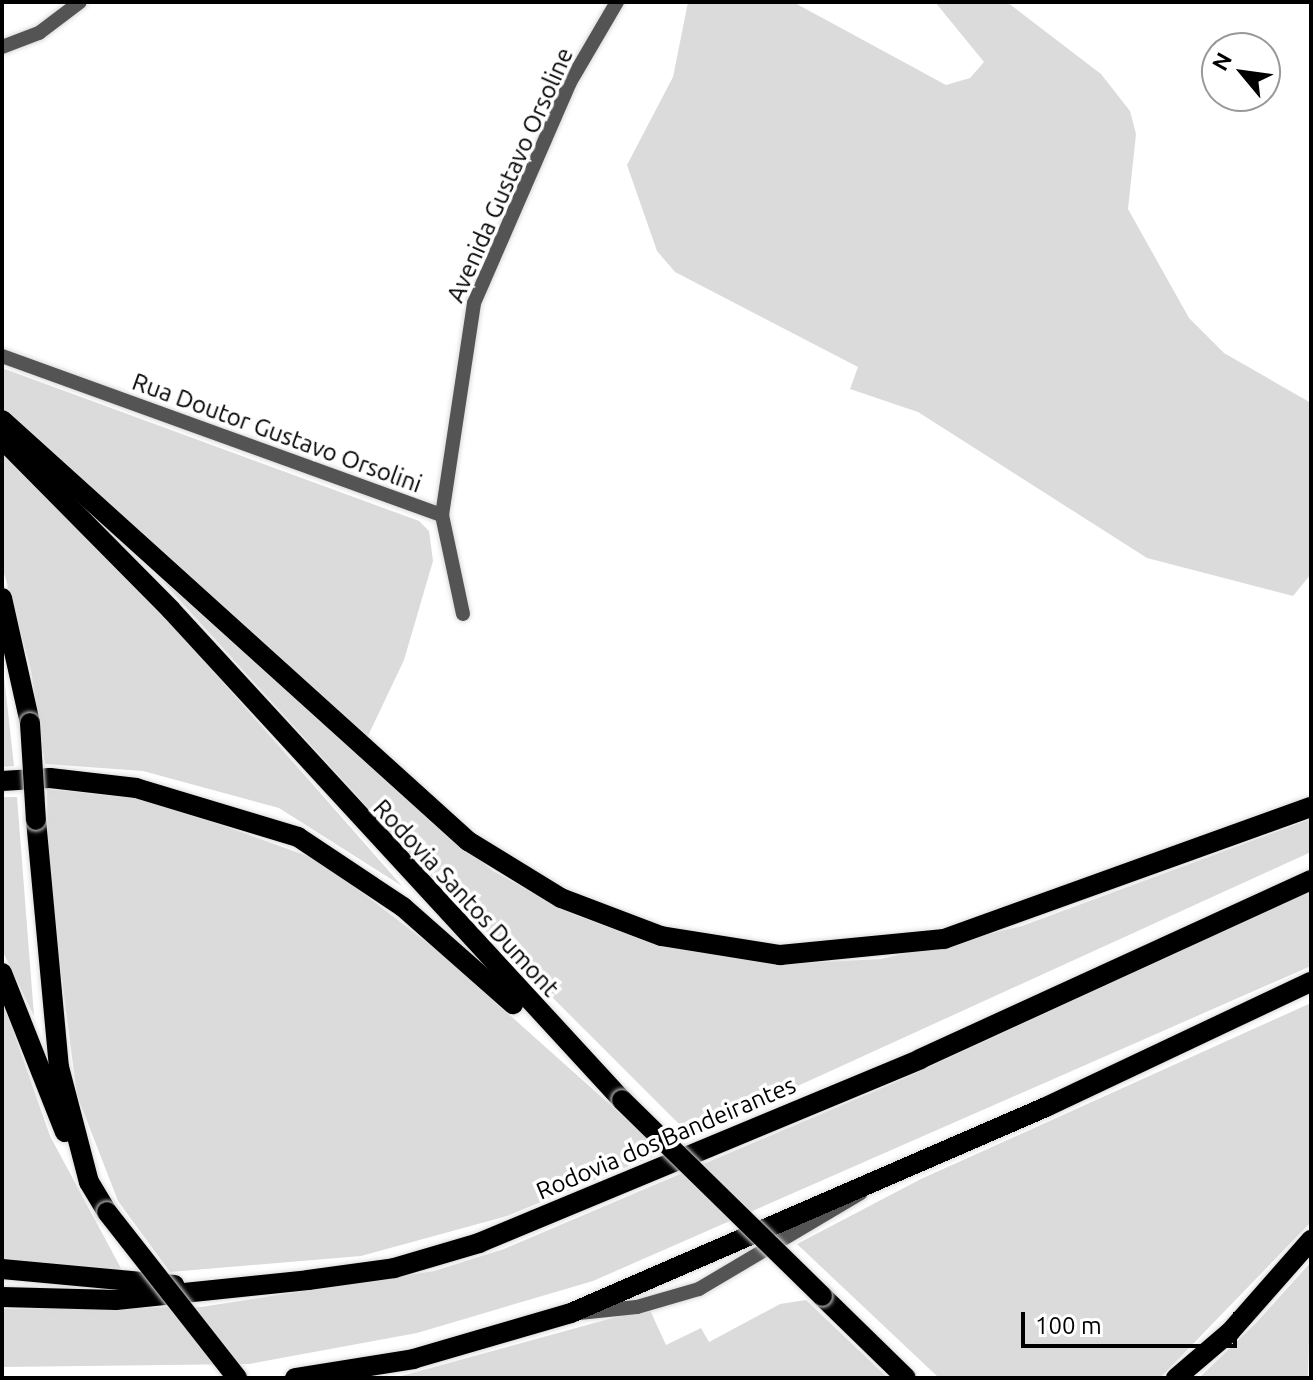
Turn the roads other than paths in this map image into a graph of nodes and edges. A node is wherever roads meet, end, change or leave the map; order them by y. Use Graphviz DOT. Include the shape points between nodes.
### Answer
graph roads {
  1 [pos="80,2"];
  2 [pos="617,2"];
  3 [pos="2,47"];
  4 [pos="2,356"];
  5 [pos="2,420"];
  6 [pos="2,439"];
  7 [pos="442,515"];
  8 [pos="2,598"];
  9 [pos="463,614"];
  10 [pos="2,781"];
  11 [pos="1311,807"];
  12 [pos="1311,880"];
  13 [pos="2,973"];
  14 [pos="1311,982"];
  15 [pos="589,1070"];
  16 [pos="89,1182"];
  17 [pos="1311,1240"];
  18 [pos="2,1269"];
  19 [pos="225,1289"];
  20 [pos="2,1297"];
  21 [pos="237,1378"];
  22 [pos="295,1378"];
  23 [pos="906,1378"];
  24 [pos="1176,1378"];
  1 -- 3 [label="street" via="39,33"];
  2 -- 7 [label="street, Avenida Gustavo Orsoline" via="569,84 474,303"];
  4 -- 7 [label="street, Rua Doutor Gustavo Orsolini"];
  5 -- 11 [label="highway" via="468,841 561,898 648,932 780,955 895,948 1004,922"];
  6 -- 15 [label="highway, Rodovia Santos Dumont" via="188,628"];
  7 -- 9 [label="street, Rua Doutor Gustavo Orsolini"];
  8 -- 16 [label="highway, bridge" via="30,723 50,1009"];
  10 -- 15 [label="highway" via="50,778 136,788 298,837 403,907"];
  12 -- 19 [label="highway, Rodovia dos Bandeirantes" via="891,1071 479,1243 394,1268"];
  13 -- 16 [label="highway"];
  14 -- 22 [label="highway" via="876,1182 571,1313 413,1359"];
  15 -- 23 [label="highway, Rodovia Santos Dumont, bridge"];
  16 -- 21 [label="highway, bridge"];
  17 -- 24 [label="highway" via="1230,1332"];
  18 -- 19 [label="highway"];
  19 -- 20 [label="highway, Rodovia dos Bandeirantes" via="116,1300"];
}
